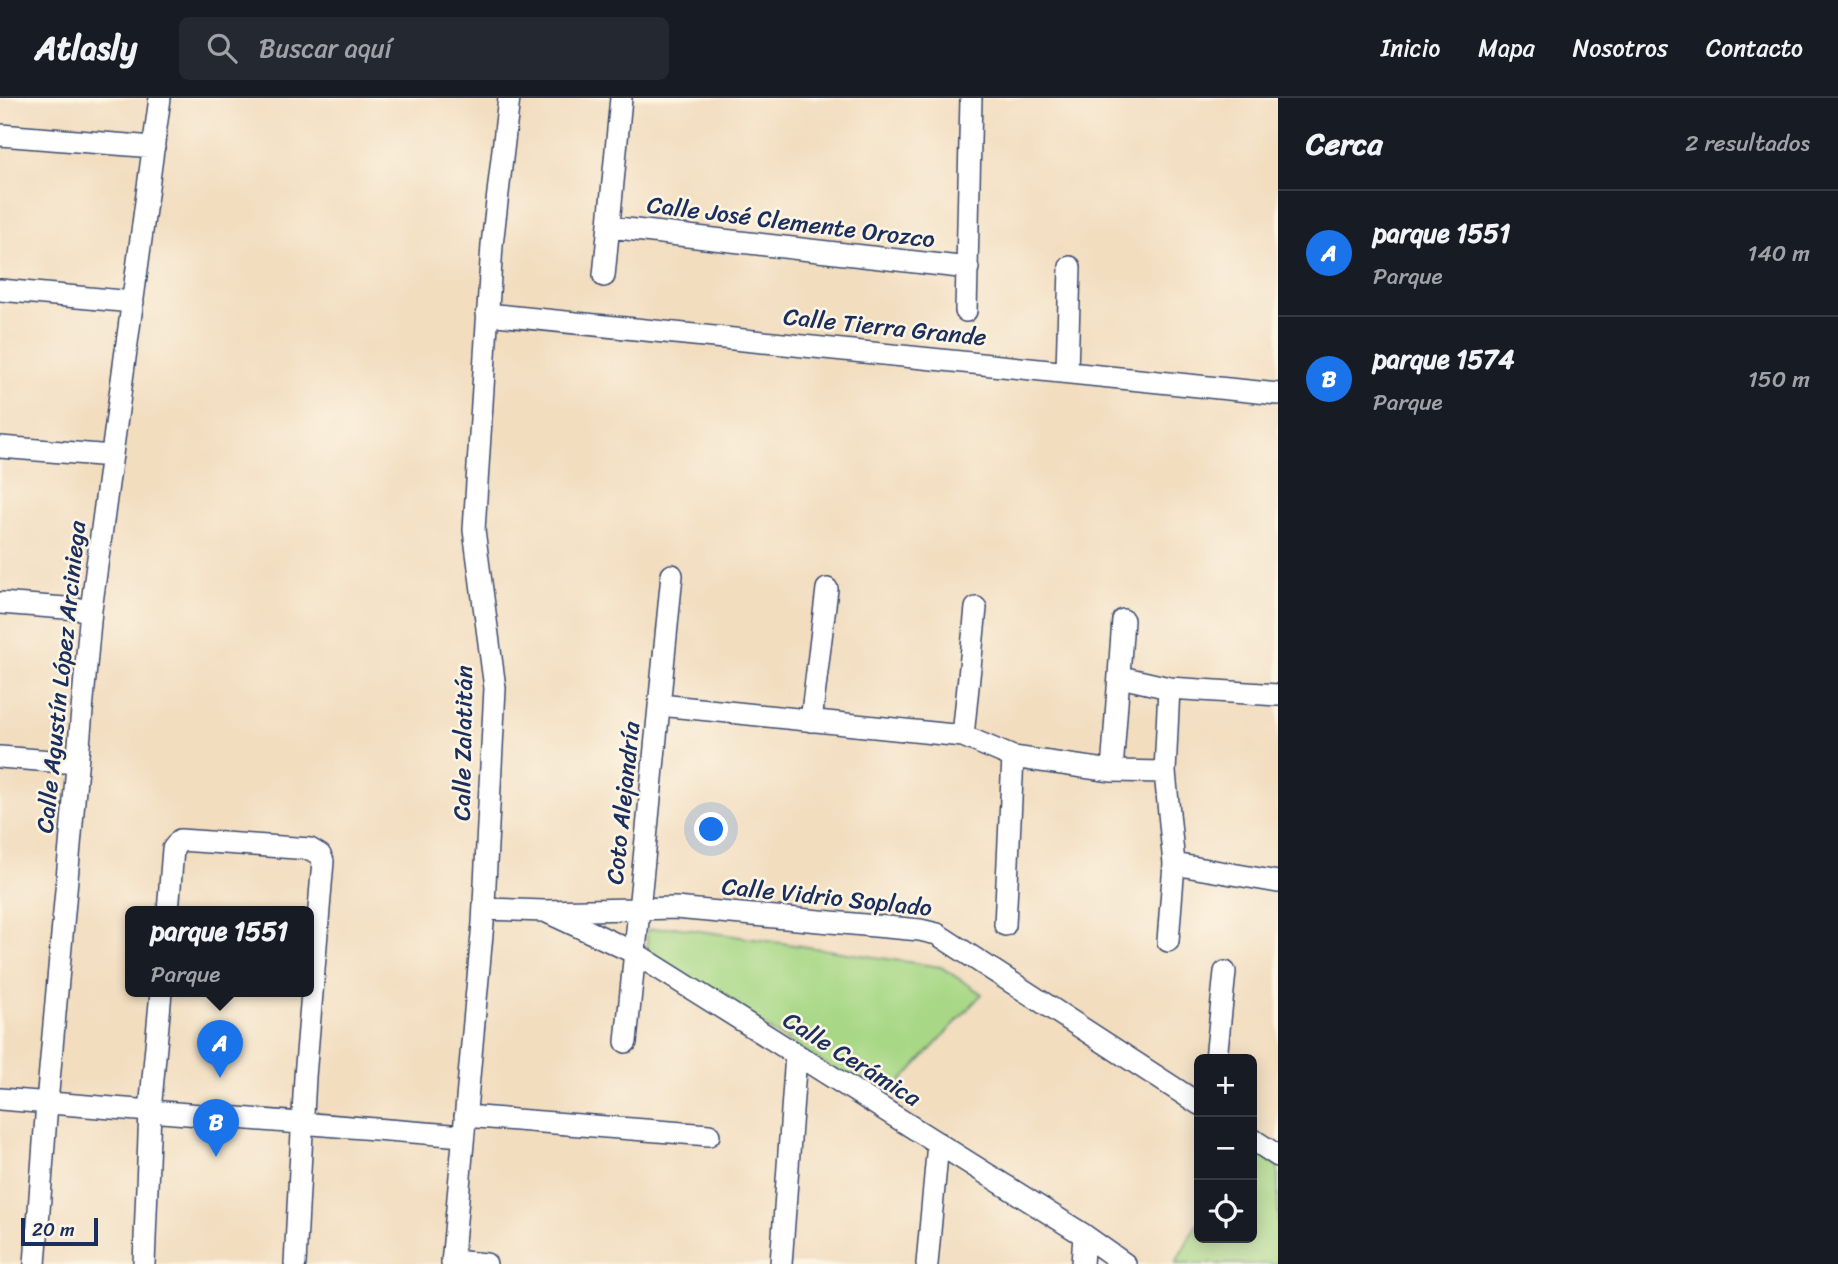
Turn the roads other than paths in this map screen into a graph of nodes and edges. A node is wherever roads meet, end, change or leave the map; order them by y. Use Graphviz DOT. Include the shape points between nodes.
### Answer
graph roads {
  1 [pos="160,98"];
  2 [pos="509,98"];
  3 [pos="621,98"];
  4 [pos="968,98"];
  5 [pos="0,135"];
  6 [pos="154,147"];
  7 [pos="609,227"];
  8 [pos="1070,267"];
  9 [pos="968,268"];
  10 [pos="604,276"];
  11 [pos="0,290"];
  12 [pos="133,302"];
  13 [pos="966,311"];
  14 [pos="487,314"];
  15 [pos="1067,372"];
  16 [pos="1278,394"];
  17 [pos="0,447"];
  18 [pos="112,456"];
  19 [pos="672,575"];
  20 [pos="827,589"];
  21 [pos="0,603"];
  22 [pos="976,608"];
  23 [pos="91,610"];
  24 [pos="1123,620"];
  25 [pos="1121,677"];
  26 [pos="1169,688"];
  27 [pos="1278,695"];
  28 [pos="660,705"];
  29 [pos="811,720"];
  30 [pos="963,736"];
  31 [pos="0,757"];
  32 [pos="1013,757"];
  33 [pos="77,763"];
  34 [pos="1112,771"];
  35 [pos="1165,772"];
  36 [pos="1174,864"];
  37 [pos="1278,882"];
  38 [pos="168,906"];
  39 [pos="638,906"];
  40 [pos="484,909"];
  41 [pos="545,911"];
  42 [pos="1005,925"];
  43 [pos="1168,941"];
  44 [pos="633,952"];
  45 [pos="1225,972"];
  46 [pos="314,983"];
  47 [pos="161,997"];
  48 [pos="313,997"];
  49 [pos="626,1042"];
  50 [pos="1217,1054"];
  51 [pos="796,1055"];
  52 [pos="0,1099"];
  53 [pos="1194,1101"];
  54 [pos="47,1103"];
  55 [pos="150,1111"];
  56 [pos="303,1123"];
  57 [pos="464,1126"];
  58 [pos="709,1135"];
  59 [pos="1257,1142"];
  60 [pos="938,1143"];
  61 [pos="1278,1156"];
  62 [pos="1084,1235"];
  63 [pos="452,1262"];
  64 [pos="35,1264"];
  65 [pos="144,1264"];
  66 [pos="295,1264"];
  67 [pos="486,1264"];
  68 [pos="780,1264"];
  69 [pos="927,1264"];
  70 [pos="1082,1264"];
  71 [pos="1125,1264"];
  1 -- 6 [label="street, Calle Agustín López Arciniega"];
  2 -- 14 [label="street, Calle Zalatitán"];
  3 -- 7 [label="street"];
  4 -- 9 [label="street"];
  5 -- 6 [label="street"];
  6 -- 12 [label="street, Calle Agustín López Arciniega"];
  7 -- 9 [label="street, Calle José Clemente Orozco"];
  7 -- 10 [label="street"];
  8 -- 15 [label="street"];
  9 -- 13 [label="street"];
  11 -- 12 [label="street"];
  12 -- 18 [label="street, Calle Agustín López Arciniega"];
  14 -- 15 [label="street, Calle Tierra Grande"];
  14 -- 40 [label="street, Calle Zalatitán" via="474,530 495,688"];
  15 -- 16 [label="street, Calle Tierra Grande"];
  17 -- 18 [label="street"];
  18 -- 23 [label="street, Calle Agustín López Arciniega"];
  19 -- 28 [label="street, Coto Alejandría"];
  20 -- 29 [label="street"];
  21 -- 23 [label="street"];
  22 -- 30 [label="street"];
  23 -- 33 [label="street, Calle Agustín López Arciniega"];
  24 -- 25 [label="street"];
  25 -- 26 [label="street"];
  25 -- 34 [label="street"];
  26 -- 27 [label="street"];
  26 -- 35 [label="street"];
  28 -- 29 [label="street, Coto Alejandría"];
  28 -- 39 [label="street, Coto Alejandría"];
  29 -- 30 [label="street, Coto Alejandría"];
  30 -- 32 [label="street, Coto Alejandría"];
  31 -- 33 [label="street"];
  32 -- 34 [label="street, Coto Alejandría"];
  32 -- 42 [label="street"];
  33 -- 54 [label="street, Calle Agustín López Arciniega"];
  34 -- 35 [label="street, Coto Alejandría"];
  35 -- 36 [label="street"];
  36 -- 37 [label="street"];
  36 -- 43 [label="street"];
  38 -- 46 [label="street" via="173,849 180,840 310,849 320,855 323,868"];
  39 -- 41 [label="street, Calle Vidrio Soplado"];
  39 -- 44 [label="street, Coto Alejandría"];
  39 -- 53 [label="street, Calle Vidrio Soplado" via="937,934"];
  40 -- 41 [label="street, Calle Vidrio Soplado"];
  40 -- 57 [label="street, Calle Zalatitán"];
  41 -- 44 [label="street, Calle Cerámica"];
  44 -- 49 [label="street, Coto Alejandría"];
  44 -- 51 [label="street, Calle Cerámica"];
  45 -- 50 [label="street"];
  47 -- 55 [label="street"];
  48 -- 56 [label="street"];
  51 -- 60 [label="street, Calle Cerámica"];
  51 -- 68 [label="street"];
  52 -- 54 [label="street"];
  54 -- 55 [label="street"];
  54 -- 64 [label="street, Calle Agustín López Arciniega"];
  55 -- 56 [label="street"];
  55 -- 65 [label="street"];
  56 -- 57 [label="street"];
  56 -- 66 [label="street"];
  57 -- 58 [label="street"];
  57 -- 63 [label="street, Calle Zalatitán"];
  59 -- 61 [label="street"];
  60 -- 62 [label="street, Calle Cerámica"];
  60 -- 69 [label="street"];
  62 -- 70 [label="street"];
  62 -- 71 [label="street, Calle Cerámica"];
  63 -- 67 [label="street"];
}
